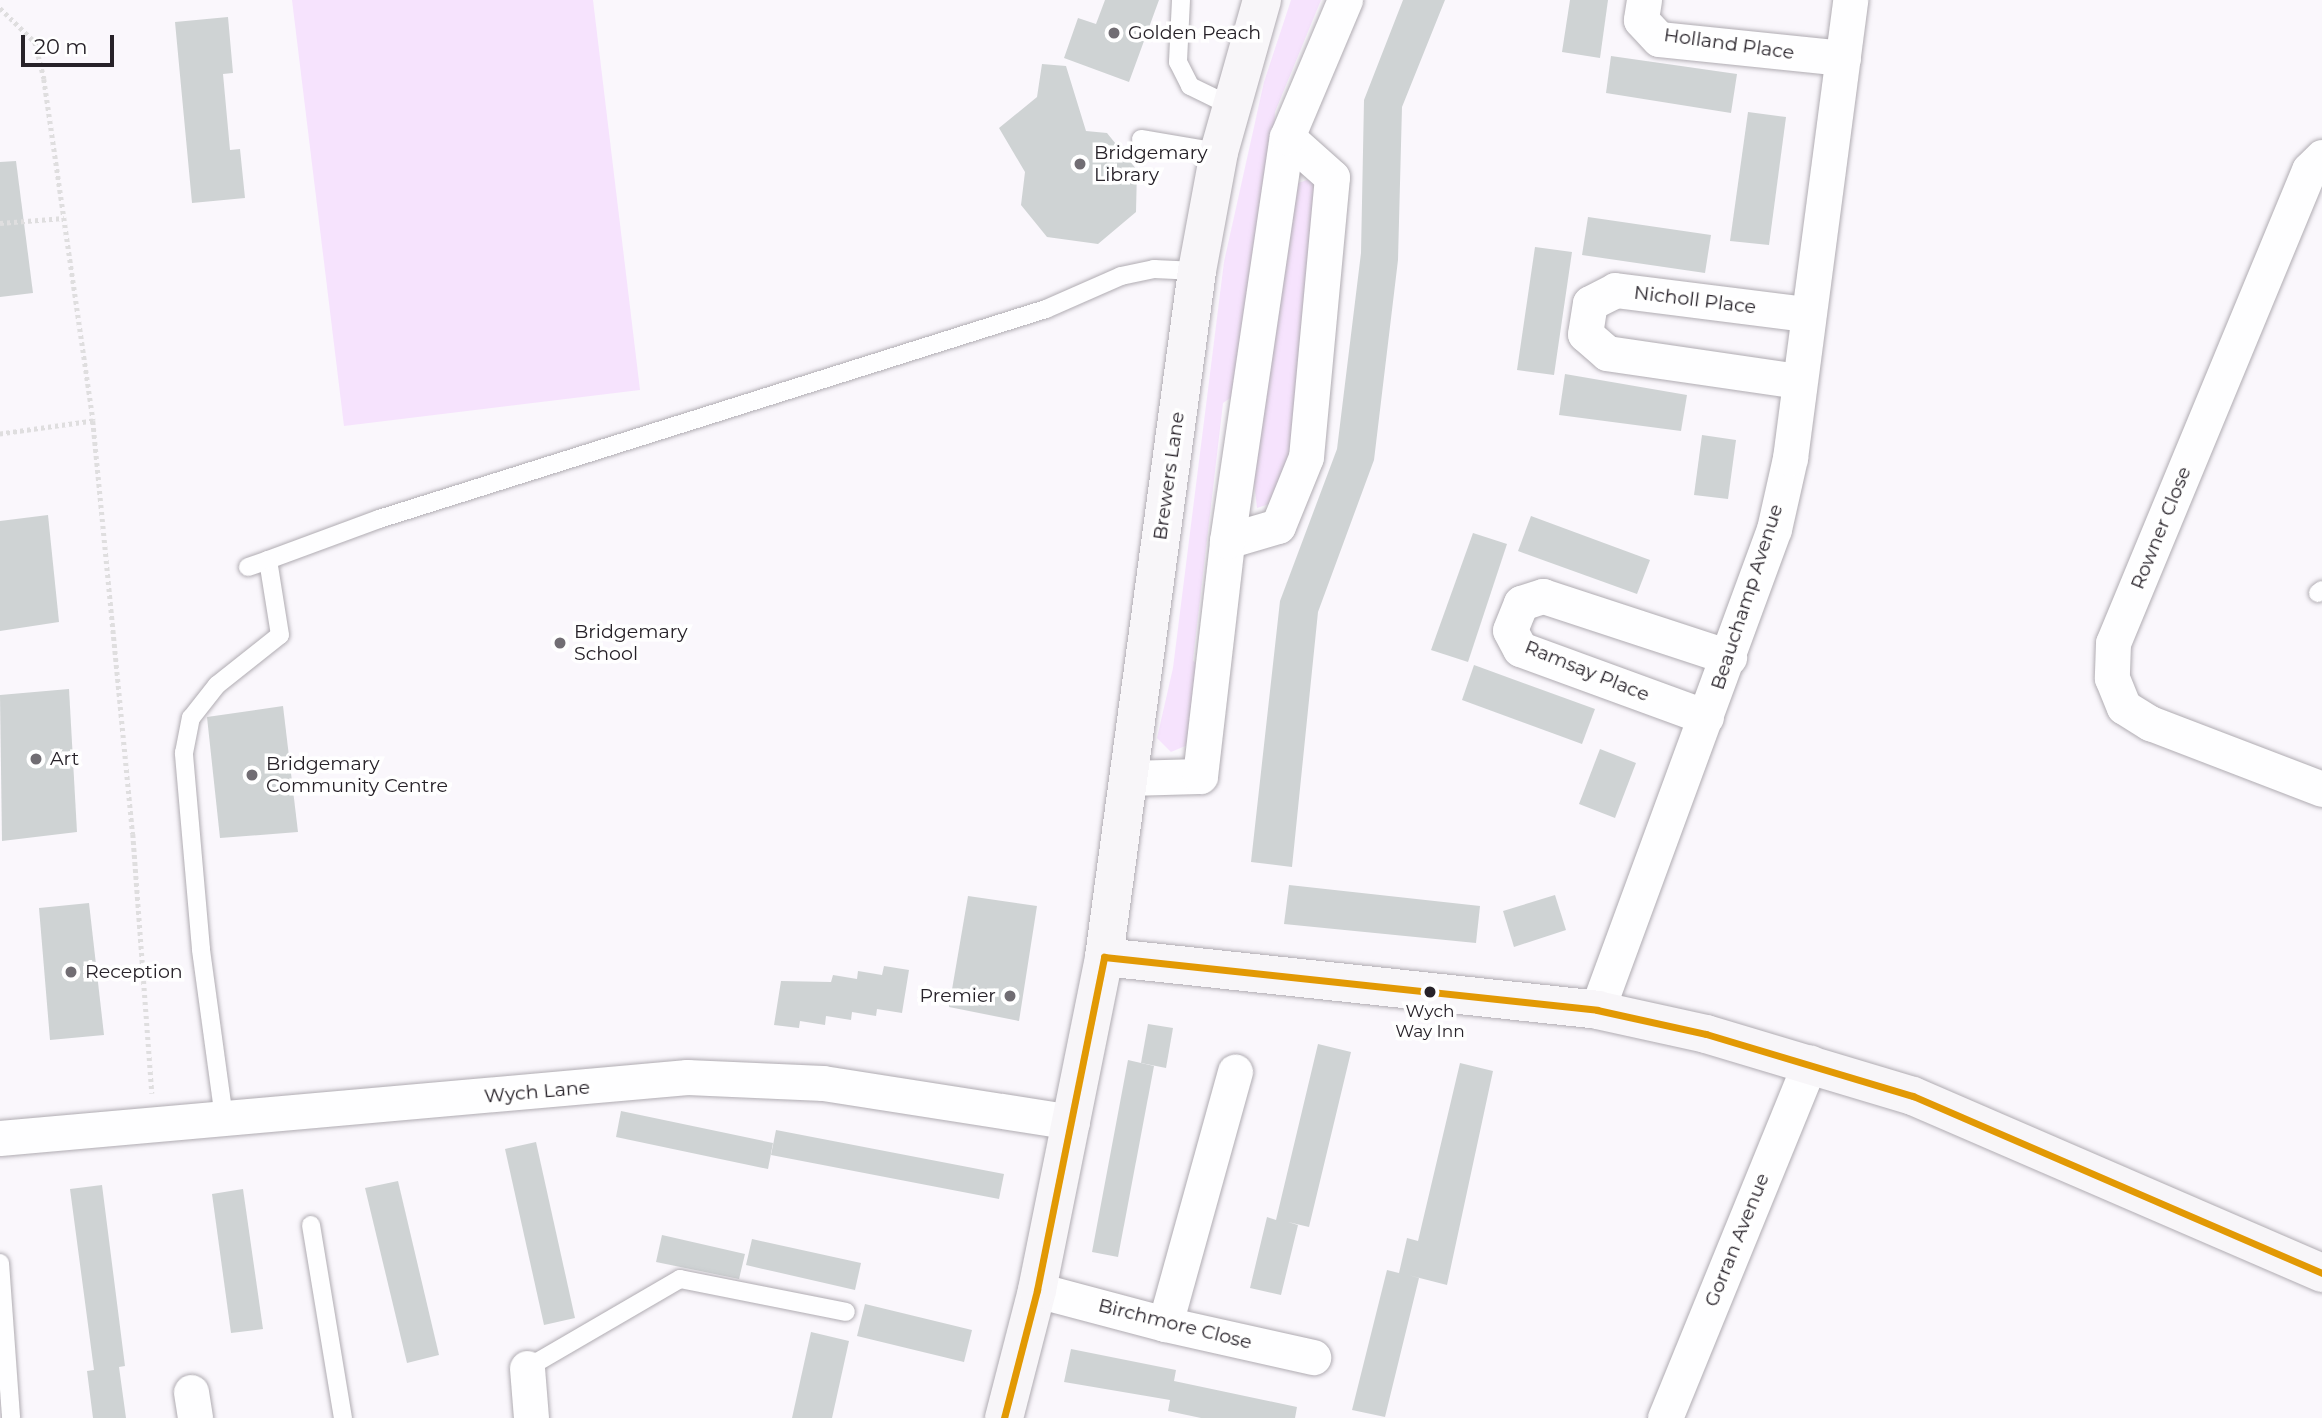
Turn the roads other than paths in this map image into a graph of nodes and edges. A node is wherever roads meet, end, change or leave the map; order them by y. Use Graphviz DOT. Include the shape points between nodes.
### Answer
graph roads {
  1 [pos="1181,0"];
  2 [pos="1262,0"];
  3 [pos="1345,0"];
  4 [pos="1644,0"];
  5 [pos="1850,0"];
  6 [pos="1843,58"];
  7 [pos="1231,106"];
  8 [pos="1287,137"];
  9 [pos="1141,139"];
  10 [pos="1219,152"];
  11 [pos="2322,157"];
  12 [pos="1197,271"];
  13 [pos="1805,314"];
  14 [pos="1798,381"];
  15 [pos="1227,541"];
  16 [pos="268,559"];
  17 [pos="248,567"];
  18 [pos="1729,657"];
  19 [pos="1706,717"];
  20 [pos="1128,778"];
  21 [pos="2322,789"];
  22 [pos="1104,957"];
  23 [pos="1597,1010"];
  24 [pos="1810,1062"];
  25 [pos="1235,1072"];
  26 [pos="224,1118"];
  27 [pos="1072,1122"];
  28 [pos="0,1139"];
  29 [pos="311,1225"];
  30 [pos="0,1263"];
  31 [pos="2322,1273"];
  32 [pos="1037,1290"];
  33 [pos="846,1312"];
  34 [pos="1165,1324"];
  35 [pos="1312,1357"];
  36 [pos="527,1368"];
  37 [pos="11,1418"];
  38 [pos="343,1418"];
  39 [pos="531,1418"];
  40 [pos="1004,1418"];
  41 [pos="1665,1418"];
  1 -- 7 [label="lane" via="1178,62 1190,86"];
  2 -- 7 [label="street, Brewers Lane"];
  3 -- 8 [label="street"];
  4 -- 6 [label="street, Holland Place" via="1641,20 1659,38"];
  5 -- 6 [label="street, Beauchamp Avenue"];
  6 -- 13 [label="street, Beauchamp Avenue"];
  7 -- 10 [label="street, Brewers Lane"];
  8 -- 15 [label="street"];
  8 -- 15 [label="street" via="1332,177 1306,457 1278,526"];
  9 -- 10 [label="lane"];
  10 -- 12 [label="street, Brewers Lane"];
  11 -- 21 [label="street, Rowner Close" via="2309,170 2113,643 2112,678 2124,707 2150,723"];
  12 -- 16 [label="lane" via="1154,270 1121,276 1046,309 379,519"];
  12 -- 20 [label="street, Brewers Lane"];
  13 -- 14 [label="street, Beauchamp Avenue"];
  13 -- 14 [label="street, Nicholl Place" via="1615,290 1590,303 1585,334 1607,353"];
  14 -- 18 [label="street, Beauchamp Avenue" via="1790,458 1774,529"];
  15 -- 20 [label="street" via="1200,776"];
  16 -- 17 [label="lane"];
  16 -- 26 [label="lane" via="280,635 217,685 191,718 184,753 201,949"];
  18 -- 19 [label="street, Beauchamp Avenue"];
  18 -- 19 [label="street, Ramsay Place" via="1543,596 1521,603 1510,630 1520,649"];
  19 -- 23 [label="street, Beauchamp Avenue"];
  20 -- 22 [label="street, Brewers Lane"];
  22 -- 23 [label="street"];
  22 -- 27 [label="street, Brewers Lane"];
  23 -- 24 [label="street"];
  24 -- 31 [label="street" via="1913,1096"];
  24 -- 41 [label="street, Gorran Avenue"];
  25 -- 34 [label="street"];
  26 -- 27 [label="street, Wych Lane" via="687,1077 823,1083"];
  26 -- 28 [label="street, Wych Lane"];
  27 -- 32 [label="street, Brewers Lane"];
  29 -- 38 [label="lane"];
  30 -- 37 [label="lane"];
  32 -- 34 [label="street, Birchmore Close"];
  32 -- 40 [label="street, Brewers Lane"];
  33 -- 36 [label="lane" via="680,1279"];
  34 -- 35 [label="street, Birchmore Close"];
  36 -- 39 [label="street"];
}
